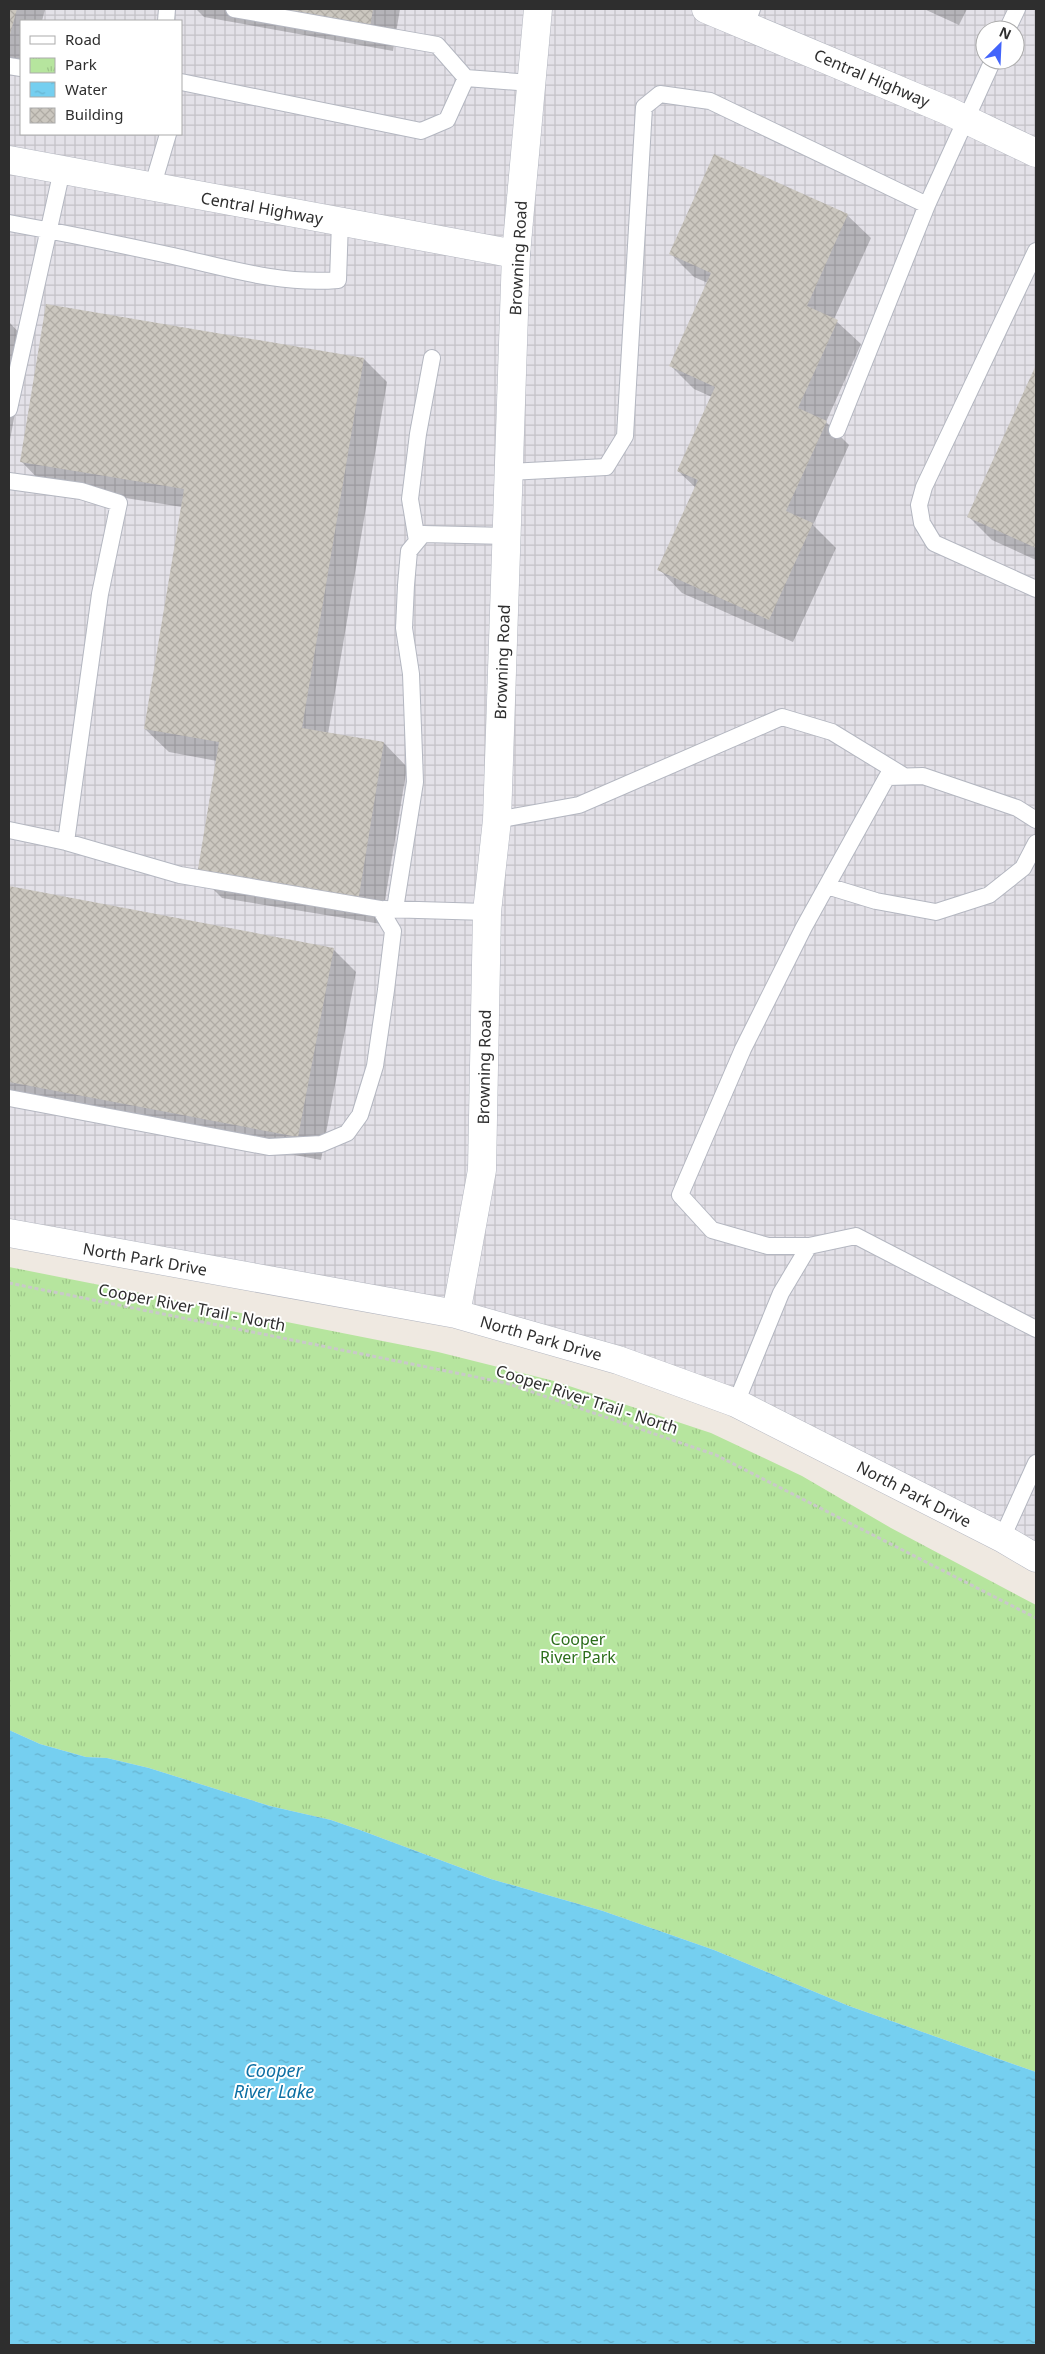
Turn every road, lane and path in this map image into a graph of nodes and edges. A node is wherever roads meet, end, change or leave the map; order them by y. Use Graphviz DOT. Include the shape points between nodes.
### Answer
graph roads {
  1 [pos="234,9"];
  2 [pos="538,9"];
  3 [pos="706,9"];
  4 [pos="749,17"];
  5 [pos="988,70"];
  6 [pos="466,78"];
  7 [pos="182,82"];
  8 [pos="531,83"];
  9 [pos="965,119"];
  10 [pos="168,135"];
  11 [pos="1036,153"];
  12 [pos="9,160"];
  13 [pos="62,170"];
  14 [pos="152,188"];
  15 [pos="927,205"];
  16 [pos="340,222"];
  17 [pos="9,223"];
  18 [pos="48,230"];
  19 [pos="1036,251"];
  20 [pos="516,254"];
  21 [pos="432,358"];
  22 [pos="9,409"];
  23 [pos="837,430"];
  24 [pos="509,472"];
  25 [pos="9,481"];
  26 [pos="507,536"];
  27 [pos="417,541"];
  28 [pos="1036,589"];
  29 [pos="904,776"];
  30 [pos="1034,816"];
  31 [pos="497,820"];
  32 [pos="9,830"];
  33 [pos="66,842"];
  34 [pos="1036,843"];
  35 [pos="826,886"];
  36 [pos="388,909"];
  37 [pos="487,912"];
  38 [pos="9,1098"];
  39 [pos="9,1233"];
  40 [pos="809,1246"];
  41 [pos="9,1283"];
  42 [pos="456,1314"];
  43 [pos="1036,1329"];
  44 [pos="736,1403"];
  45 [pos="1036,1463"];
  46 [pos="1002,1538"];
  47 [pos="1036,1558"];
  48 [pos="1036,1618"];
  1 -- 6 [label="lane" via="437,46"];
  2 -- 8 [label="street, Browning Road"];
  3 -- 4 [label="street, Central Highway"];
  4 -- 9 [label="street, Central Highway"];
  5 -- 9 [label="lane"];
  6 -- 7 [label="lane" via="448,120 421,132"];
  6 -- 8 [label="lane"];
  8 -- 20 [label="street, Browning Road"];
  9 -- 11 [label="street, Central Highway"];
  9 -- 15 [label="lane"];
  10 -- 14 [label="lane"];
  12 -- 13 [label="street, Central Highway"];
  13 -- 14 [label="street, Central Highway"];
  13 -- 18 [label="lane"];
  14 -- 16 [label="street, Central Highway"];
  15 -- 23 [label="lane"];
  15 -- 24 [label="lane" via="710,101 660,94 644,107 625,436 606,467"];
  16 -- 18 [label="lane" via="338,280 322,281 278,280"];
  16 -- 20 [label="street, Central Highway"];
  17 -- 18 [label="lane"];
  18 -- 22 [label="lane"];
  19 -- 28 [label="lane" via="924,487 920,505 922,522 934,543"];
  20 -- 24 [label="street, Browning Road"];
  21 -- 27 [label="lane" via="410,499"];
  24 -- 26 [label="street, Browning Road"];
  25 -- 33 [label="lane" via="81,491 119,503 100,594"];
  26 -- 27 [label="lane" via="423,534"];
  26 -- 31 [label="street, Browning Road"];
  27 -- 36 [label="lane" via="408,551 404,628 411,674 415,782"];
  29 -- 30 [label="lane" via="922,776"];
  29 -- 31 [label="lane" via="832,732 782,717 579,805"];
  29 -- 35 [label="lane" via="887,777"];
  31 -- 37 [label="street, Browning Road"];
  32 -- 33 [label="lane"];
  33 -- 36 [label="lane" via="180,875"];
  34 -- 35 [label="lane" via="1023,868 989,895 936,912"];
  35 -- 40 [label="lane" via="743,1049 680,1196 712,1230 768,1246"];
  36 -- 37 [label="lane"];
  36 -- 38 [label="lane" via="393,931 375,1066 360,1115 347,1133 322,1144 269,1146"];
  37 -- 42 [label="street, Browning Road" via="482,1170"];
  39 -- 42 [label="street, North Park Drive"];
  40 -- 43 [label="lane" via="856,1236"];
  40 -- 44 [label="lane" via="781,1293"];
  41 -- 48 [label="path, Cooper River Trail - North" via="506,1383 716,1455"];
  42 -- 44 [label="street, North Park Drive" via="618,1360"];
  44 -- 46 [label="street, North Park Drive"];
  45 -- 46 [label="lane"];
  46 -- 47 [label="street, North Park Drive"];
}
